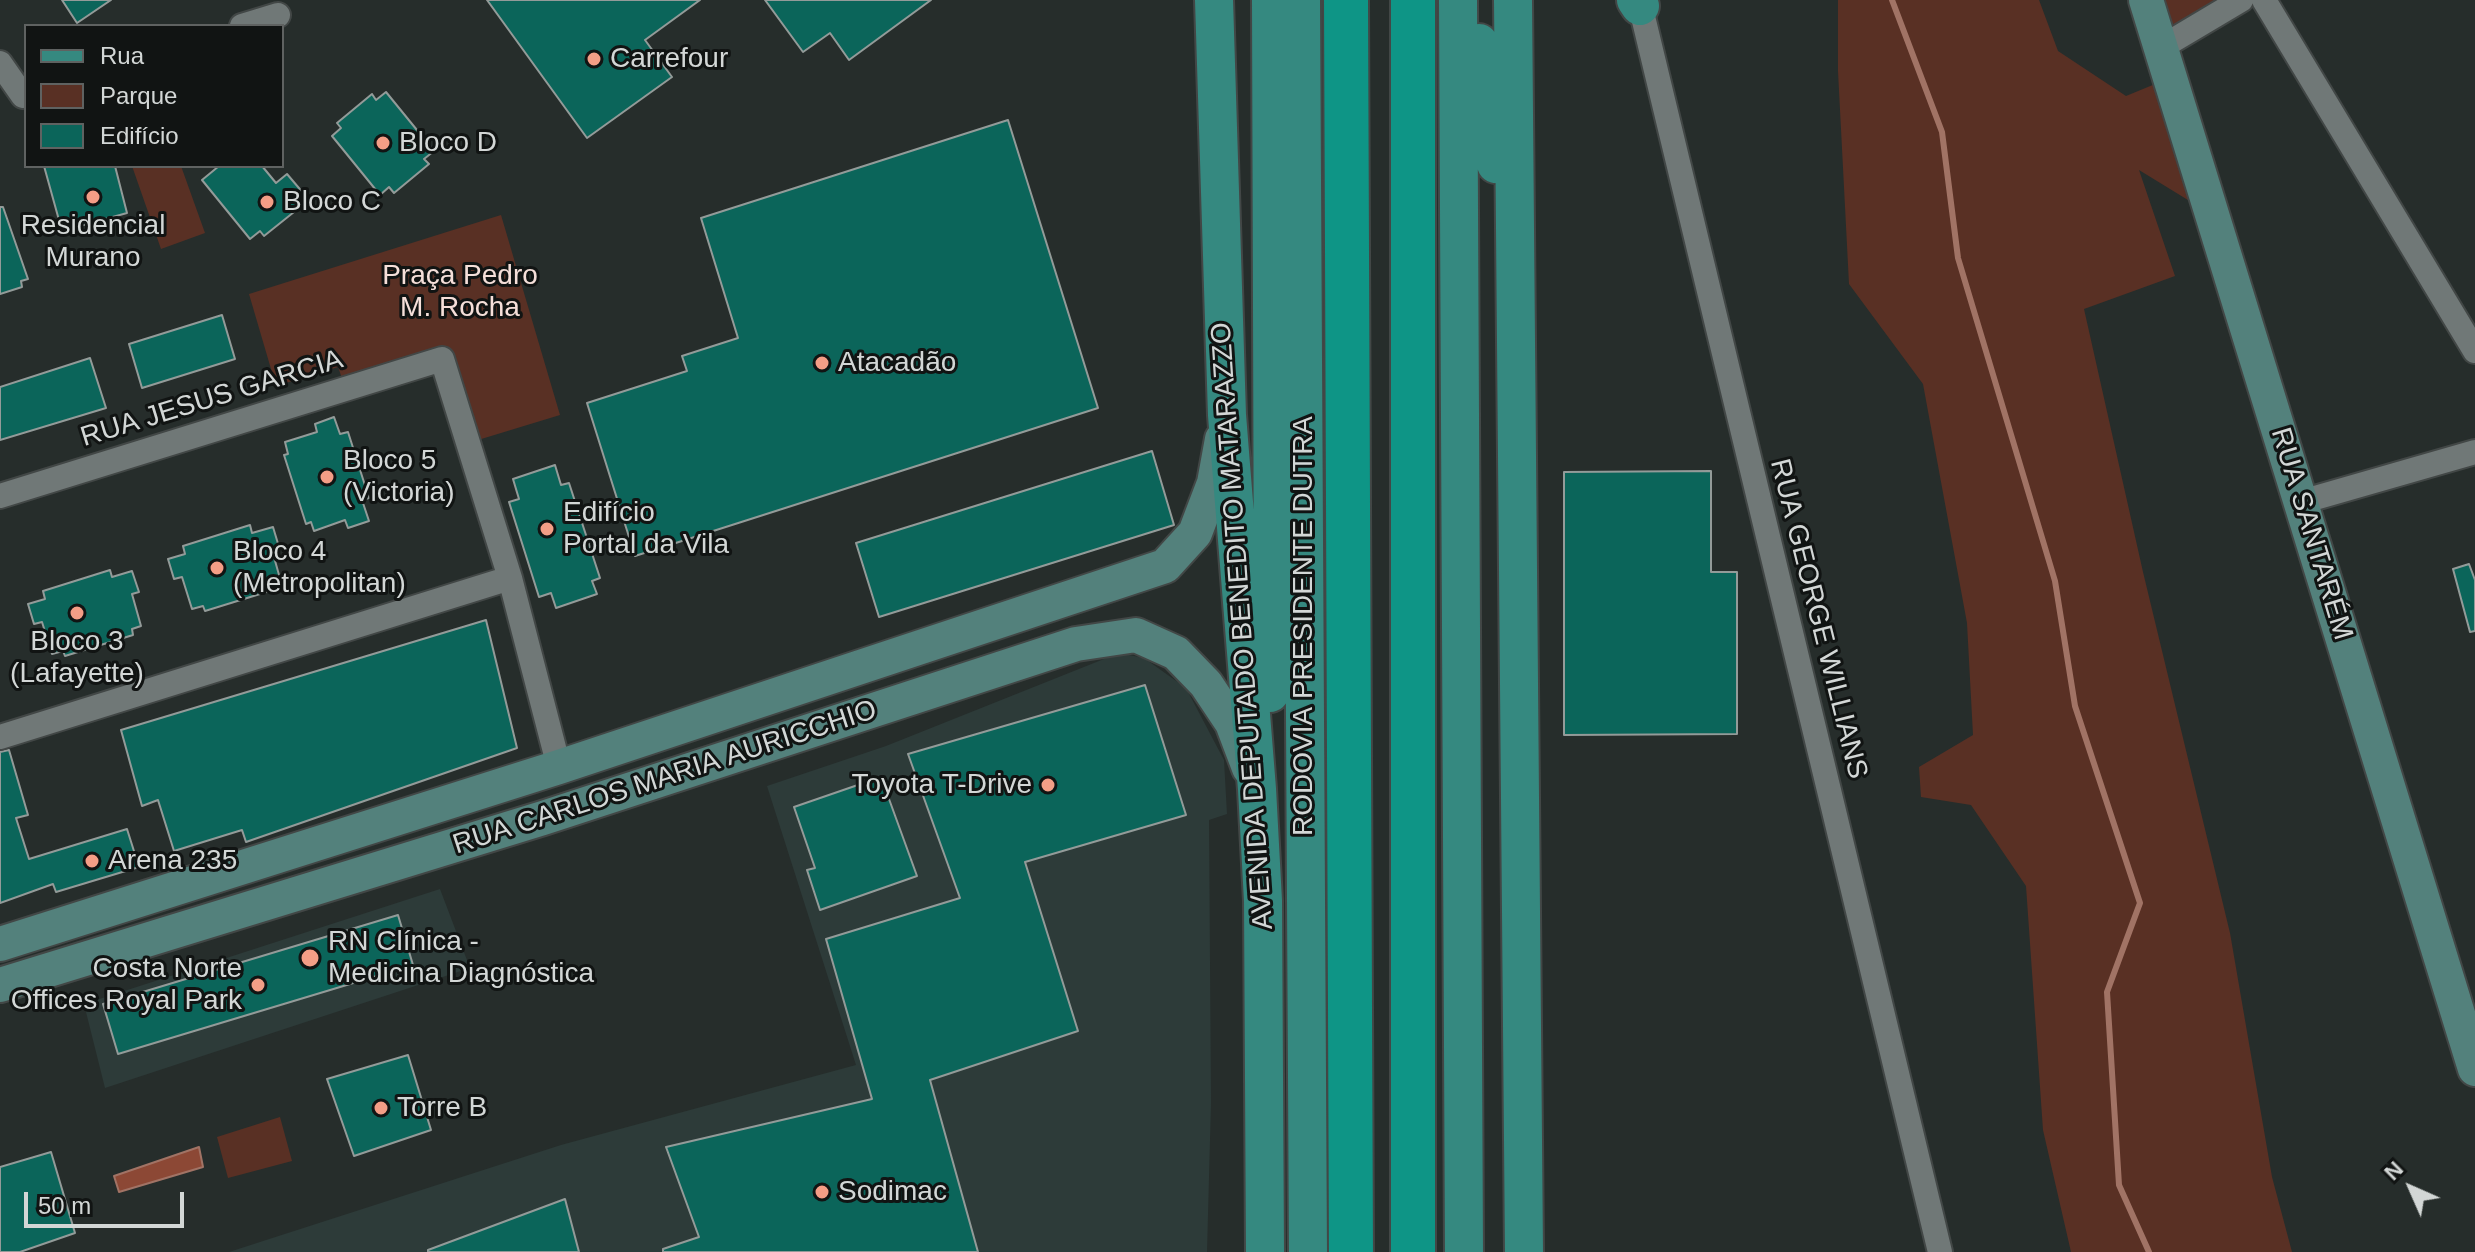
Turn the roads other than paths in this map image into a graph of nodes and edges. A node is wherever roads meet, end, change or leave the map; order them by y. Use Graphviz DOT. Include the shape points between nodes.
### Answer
graph roads {
  1 [pos="1214,0"];
  2 [pos="1271,0"];
  3 [pos="1301,0"];
  4 [pos="1346,0"];
  5 [pos="1413,0"];
  6 [pos="1458,0"];
  7 [pos="1475,0"];
  8 [pos="2146,0"];
  9 [pos="2241,0"];
  10 [pos="2264,0"];
  11 [pos="1638,2"];
  12 [pos="1515,3"];
  13 [pos="278,15"];
  14 [pos="249,24"];
  15 [pos="2162,47"];
  16 [pos="0,63"];
  17 [pos="24,94"];
  18 [pos="24,95"];
  19 [pos="0,104"];
  20 [pos="1515,253"];
  21 [pos="2475,351"];
  22 [pos="1227,415"];
  23 [pos="2475,452"];
  24 [pos="0,496"];
  25 [pos="2301,502"];
  26 [pos="510,578"];
  27 [pos="0,737"];
  28 [pos="559,767"];
  29 [pos="1257,789"];
  30 [pos="543,818"];
  31 [pos="1263,901"];
  32 [pos="0,944"];
  33 [pos="0,985"];
  34 [pos="2475,1069"];
  35 [pos="1265,1252"];
  36 [pos="1308,1252"];
  37 [pos="1351,1252"];
  38 [pos="1413,1252"];
  39 [pos="1464,1252"];
  40 [pos="1524,1252"];
  41 [pos="1940,1252"];
  1 -- 22 [label="main road, AVENIDA DEPUTADO BENEDITO MATARAZZO"];
  2 -- 31 [label="main road" via="1273,613"];
  3 -- 36 [label="main road, RODOVIA PRESIDENTE DUTRA"];
  4 -- 37 [label="highway, RODOVIA PRESIDENTE DUTRA"];
  5 -- 38 [label="highway"];
  6 -- 39 [label="main road"];
  7 -- 20 [label="main road" via="1482,82"];
  8 -- 15 [label="main road, RUA SANTARÉM"];
  9 -- 15 [label="street"];
  10 -- 21 [label="street"];
  11 -- 41 [label="street, RUA GEORGE WILLIANS"];
  12 -- 20 [label="main road"];
  13 -- 14 [label="street"];
  15 -- 25 [label="main road, RUA SANTARÉM"];
  16 -- 17 [label="street"];
  18 -- 19 [label="street"];
  20 -- 40 [label="main road"];
  22 -- 28 [label="main road, RUA CARLOS MARIA AURICCHIO" via="1214,483 1195,533 1165,566"];
  22 -- 29 [label="main road, AVENIDA DEPUTADO BENEDITO MATARAZZO"];
  23 -- 25 [label="street"];
  24 -- 26 [label="street, RUA JESUS GARCIA" via="442,359"];
  25 -- 34 [label="main road, RUA SANTARÉM"];
  26 -- 27 [label="street"];
  26 -- 28 [label="street"];
  28 -- 30 [label="main road"];
  28 -- 32 [label="main road, RUA CARLOS MARIA AURICCHIO"];
  29 -- 30 [label="main road, RUA CARLOS MARIA AURICCHIO" via="1232,723 1206,684 1176,653 1136,635 1076,644"];
  29 -- 31 [label="main road, AVENIDA DEPUTADO BENEDITO MATARAZZO"];
  30 -- 33 [label="main road, RUA CARLOS MARIA AURICCHIO"];
  31 -- 35 [label="main road, AVENIDA DEPUTADO BENEDITO MATARAZZO"];
}
